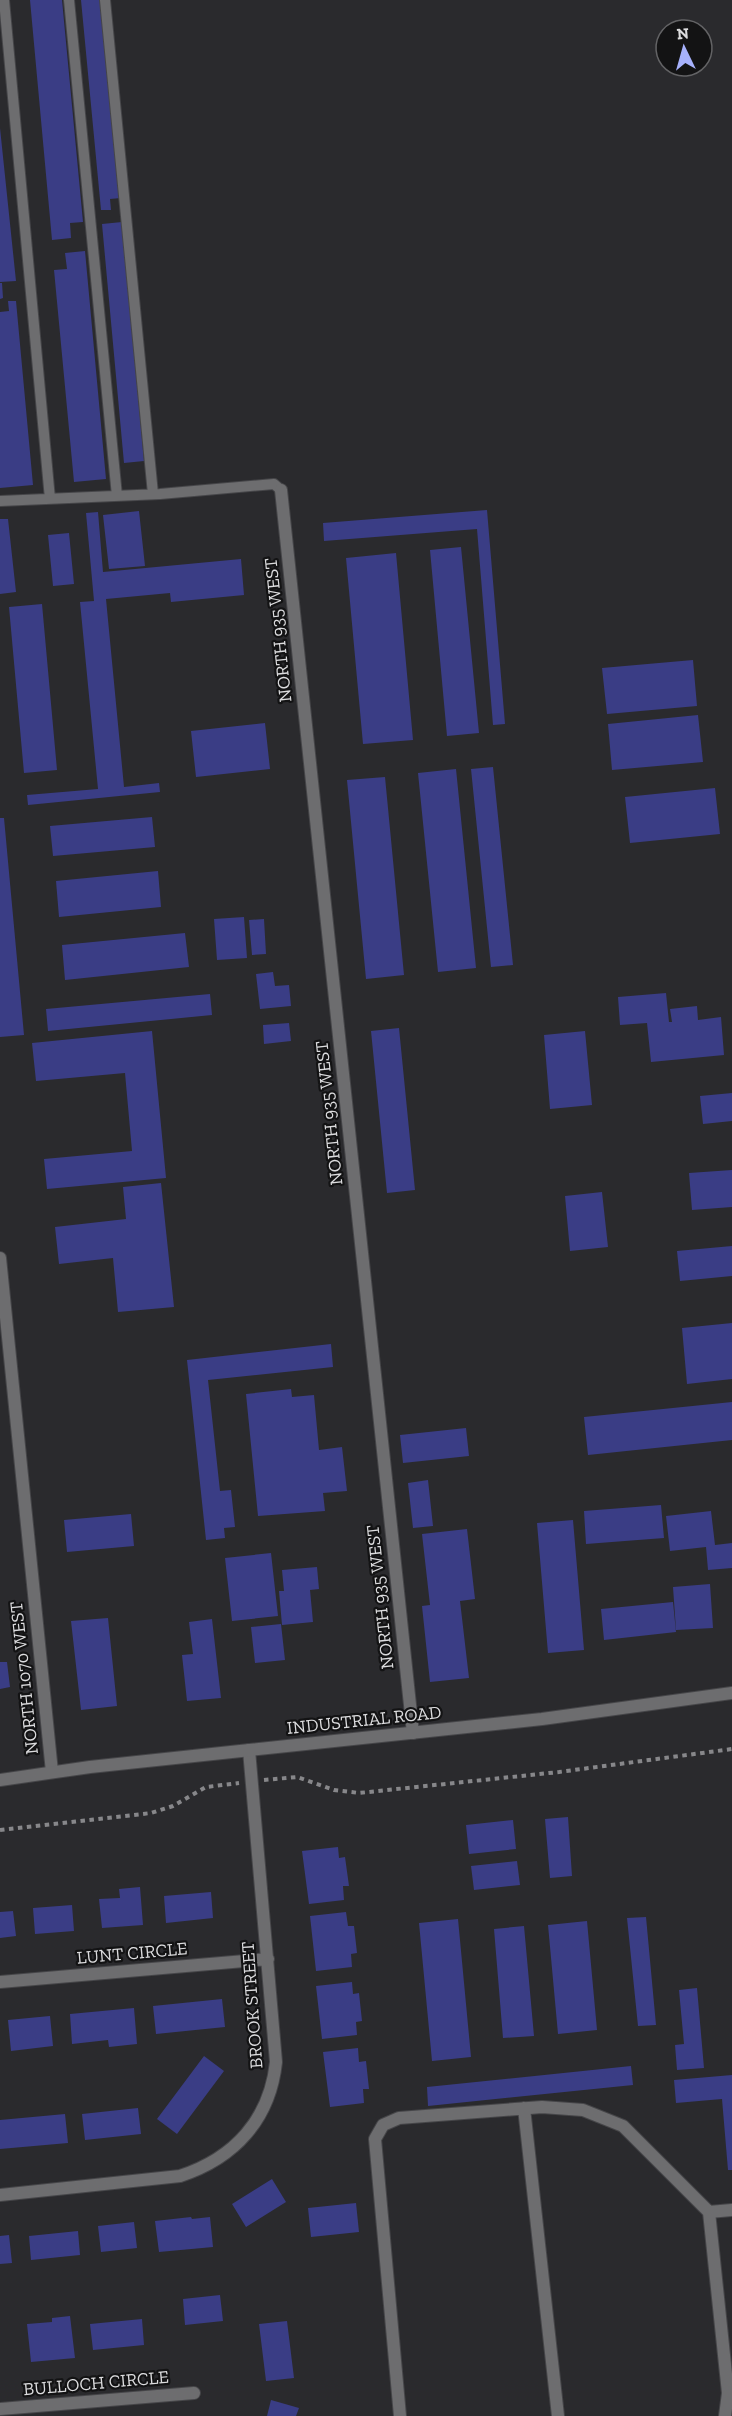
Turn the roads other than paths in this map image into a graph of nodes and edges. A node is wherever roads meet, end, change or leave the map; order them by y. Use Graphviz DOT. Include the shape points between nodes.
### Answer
graph roads {
  1 [pos="4,0"];
  2 [pos="69,0"];
  3 [pos="105,0"];
  4 [pos="281,490"];
  5 [pos="153,494"];
  6 [pos="117,496"];
  7 [pos="50,499"];
  8 [pos="0,501"];
  9 [pos="0,1258"];
  10 [pos="732,1693"];
  11 [pos="413,1733"];
  12 [pos="249,1750"];
  13 [pos="52,1772"];
  14 [pos="0,1780"];
  15 [pos="268,1959"];
  16 [pos="0,1983"];
  17 [pos="524,2108"];
  18 [pos="0,2195"];
  19 [pos="732,2210"];
  20 [pos="709,2212"];
  21 [pos="194,2393"];
  22 [pos="0,2409"];
  23 [pos="400,2416"];
  24 [pos="558,2416"];
  25 [pos="725,2416"];
  1 -- 7 [label="lane"];
  2 -- 6 [label="lane"];
  3 -- 5 [label="lane"];
  4 -- 5 [label="lane" via="274,484"];
  4 -- 11 [label="street, NORTH 935 WEST"];
  5 -- 6 [label="lane"];
  6 -- 7 [label="lane"];
  7 -- 8 [label="lane"];
  9 -- 13 [label="street, NORTH 1070 WEST"];
  10 -- 11 [label="street, INDUSTRIAL ROAD"];
  11 -- 12 [label="street, INDUSTRIAL ROAD"];
  12 -- 13 [label="street, INDUSTRIAL ROAD"];
  12 -- 15 [label="street, BROOK STREET"];
  13 -- 14 [label="street, INDUSTRIAL ROAD"];
  15 -- 16 [label="street, LUNT CIRCLE"];
  15 -- 18 [label="street, BROOK STREET" via="276,2043 274,2080 262,2115 230,2151 199,2170 180,2176"];
  17 -- 20 [label="street" via="584,2110 623,2126"];
  17 -- 23 [label="street" via="399,2118 383,2126 375,2139"];
  17 -- 24 [label="street"];
  19 -- 20 [label="street"];
  20 -- 25 [label="street" via="728,2393"];
  21 -- 22 [label="street, BULLOCH CIRCLE"];
}
